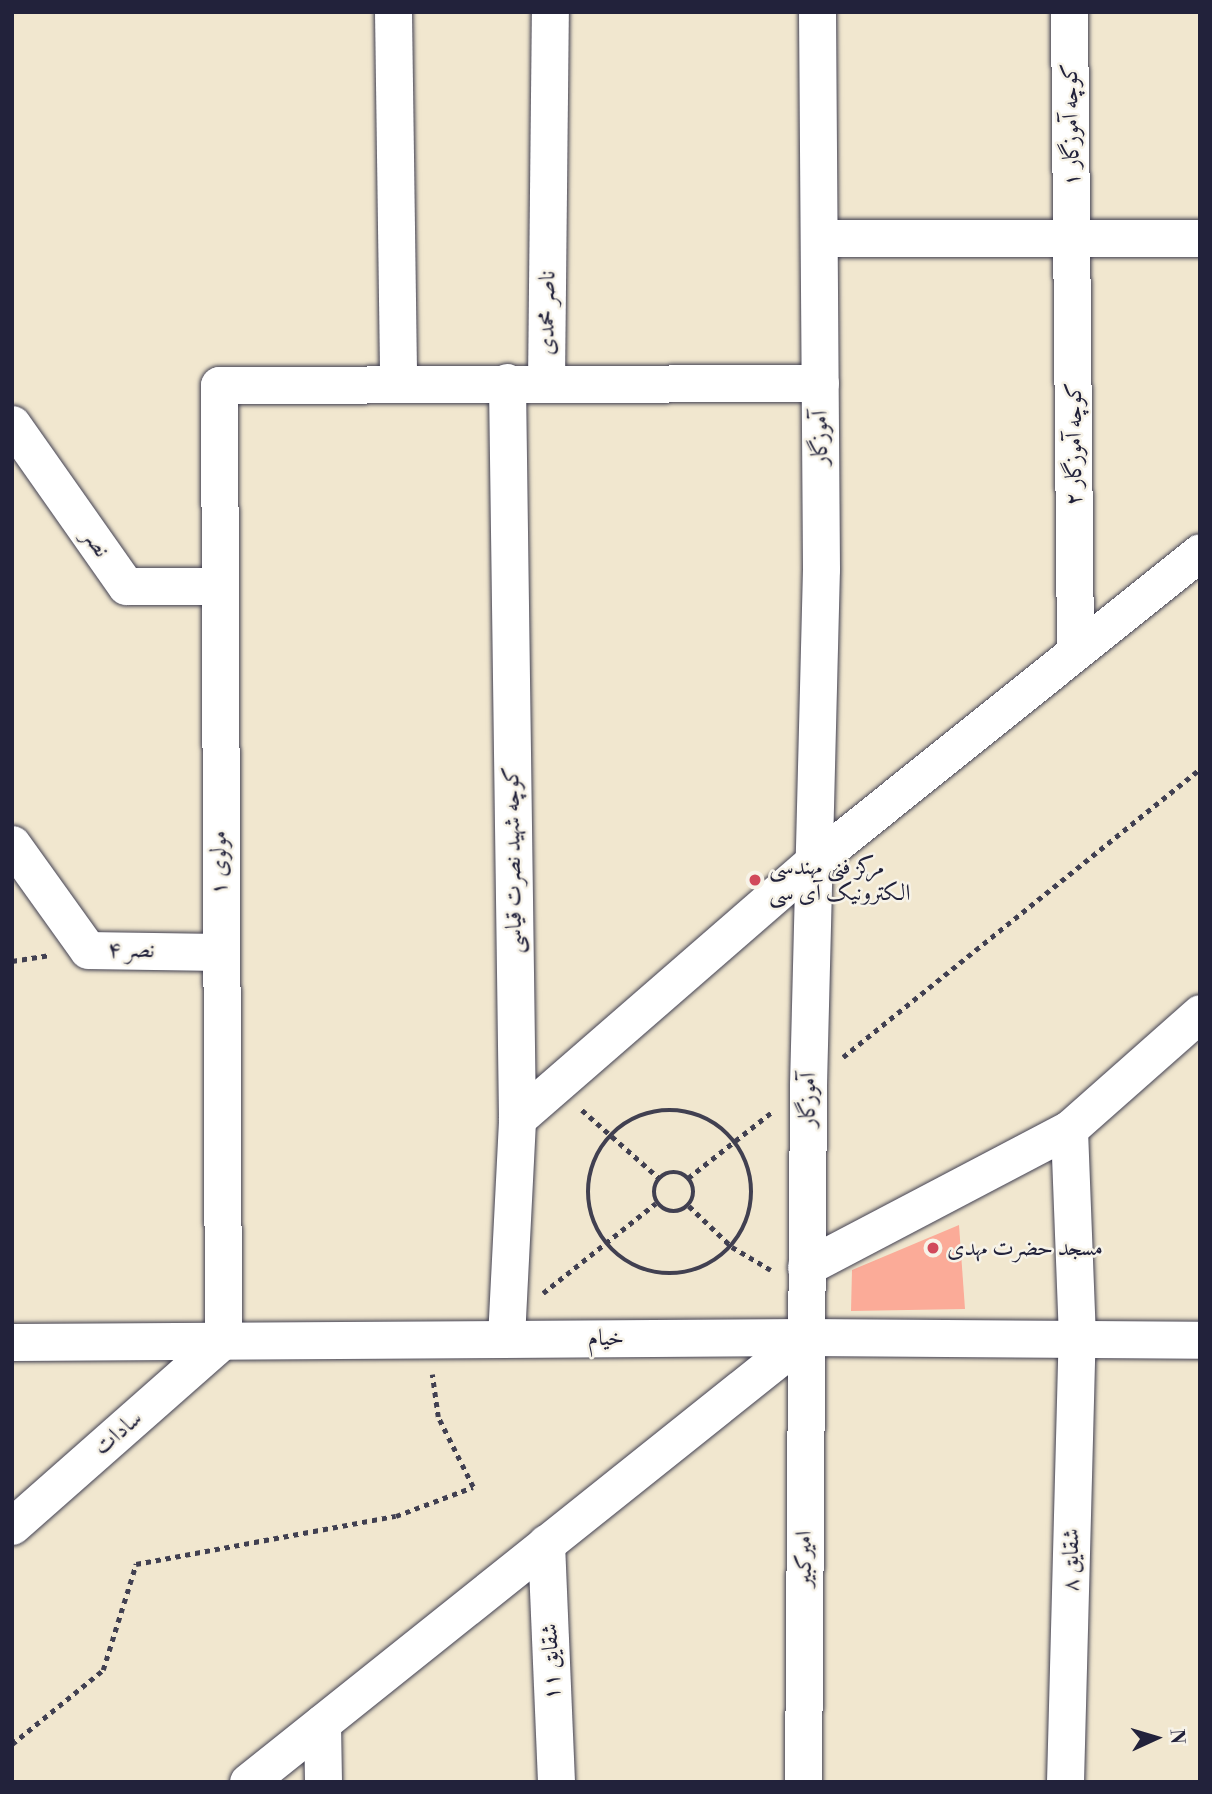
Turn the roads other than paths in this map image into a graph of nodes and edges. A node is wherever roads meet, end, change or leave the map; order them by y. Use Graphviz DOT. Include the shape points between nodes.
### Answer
graph roads {
  1 [pos="393,12"];
  2 [pos="550,12"];
  3 [pos="817,12"];
  4 [pos="1069,12"];
  5 [pos="1073,237"];
  6 [pos="819,238"];
  7 [pos="1200,238"];
  8 [pos="508,382"];
  9 [pos="546,382"];
  10 [pos="398,383"];
  11 [pos="820,383"];
  12 [pos="12,424"];
  13 [pos="1200,552"];
  14 [pos="219,586"];
  15 [pos="1075,652"];
  16 [pos="12,844"];
  17 [pos="812,863"];
  18 [pos="219,952"];
  19 [pos="1200,1013"];
  20 [pos="517,1119"];
  21 [pos="1069,1129"];
  22 [pos="806,1273"];
  23 [pos="507,1330"];
  24 [pos="805,1337"];
  25 [pos="1077,1338"];
  26 [pos="223,1340"];
  27 [pos="1200,1340"];
  28 [pos="12,1342"];
  29 [pos="12,1526"];
  30 [pos="546,1543"];
  31 [pos="322,1723"];
  32 [pos="248,1782"];
  33 [pos="323,1782"];
  34 [pos="556,1782"];
  35 [pos="803,1782"];
  36 [pos="1065,1782"];
  1 -- 10 [label="street"];
  2 -- 9 [label="street, ناصر محمدی"];
  3 -- 6 [label="street, آموزگار"];
  4 -- 5 [label="street, کوچه آموزگار ۱"];
  5 -- 6 [label="street"];
  5 -- 7 [label="street"];
  5 -- 15 [label="street, کوچه آموزگار ۲"];
  6 -- 11 [label="street, آموزگار"];
  8 -- 9 [label="street"];
  8 -- 10 [label="street"];
  8 -- 20 [label="street, کوچه شهید نصرت قیاسی"];
  9 -- 11 [label="street, ناصر محمدی"];
  10 -- 14 [label="street, مولوی ۱" via="219,385"];
  11 -- 17 [label="street, آموزگار" via="821,569"];
  12 -- 14 [label="street, نصر" via="126,586"];
  13 -- 15 [label="street"];
  14 -- 18 [label="street, مولوی ۱"];
  15 -- 17 [label="street"];
  16 -- 18 [label="street, نصر ۴" via="88,950"];
  17 -- 20 [label="street"];
  17 -- 22 [label="street, آموزگار"];
  18 -- 26 [label="street, مولوی ۱"];
  19 -- 21 [label="street"];
  20 -- 23 [label="street, کوچه شهید نصرت قیاسی"];
  21 -- 22 [label="street"];
  21 -- 25 [label="street, شقایق ۸"];
  22 -- 24 [label="street, آموزگار"];
  23 -- 24 [label="street, خیام"];
  23 -- 26 [label="street, خیام" via="428,1339"];
  24 -- 25 [label="street, خیام"];
  24 -- 30 [label="street"];
  24 -- 35 [label="street, امیرکبیر"];
  25 -- 27 [label="street, خیام"];
  25 -- 36 [label="street, شقایق ۸"];
  26 -- 28 [label="street, خیام"];
  26 -- 29 [label="street, سادات"];
  30 -- 31 [label="street"];
  30 -- 34 [label="street, شقایق ۱۱"];
  31 -- 32 [label="street"];
  31 -- 33 [label="street"];
}
